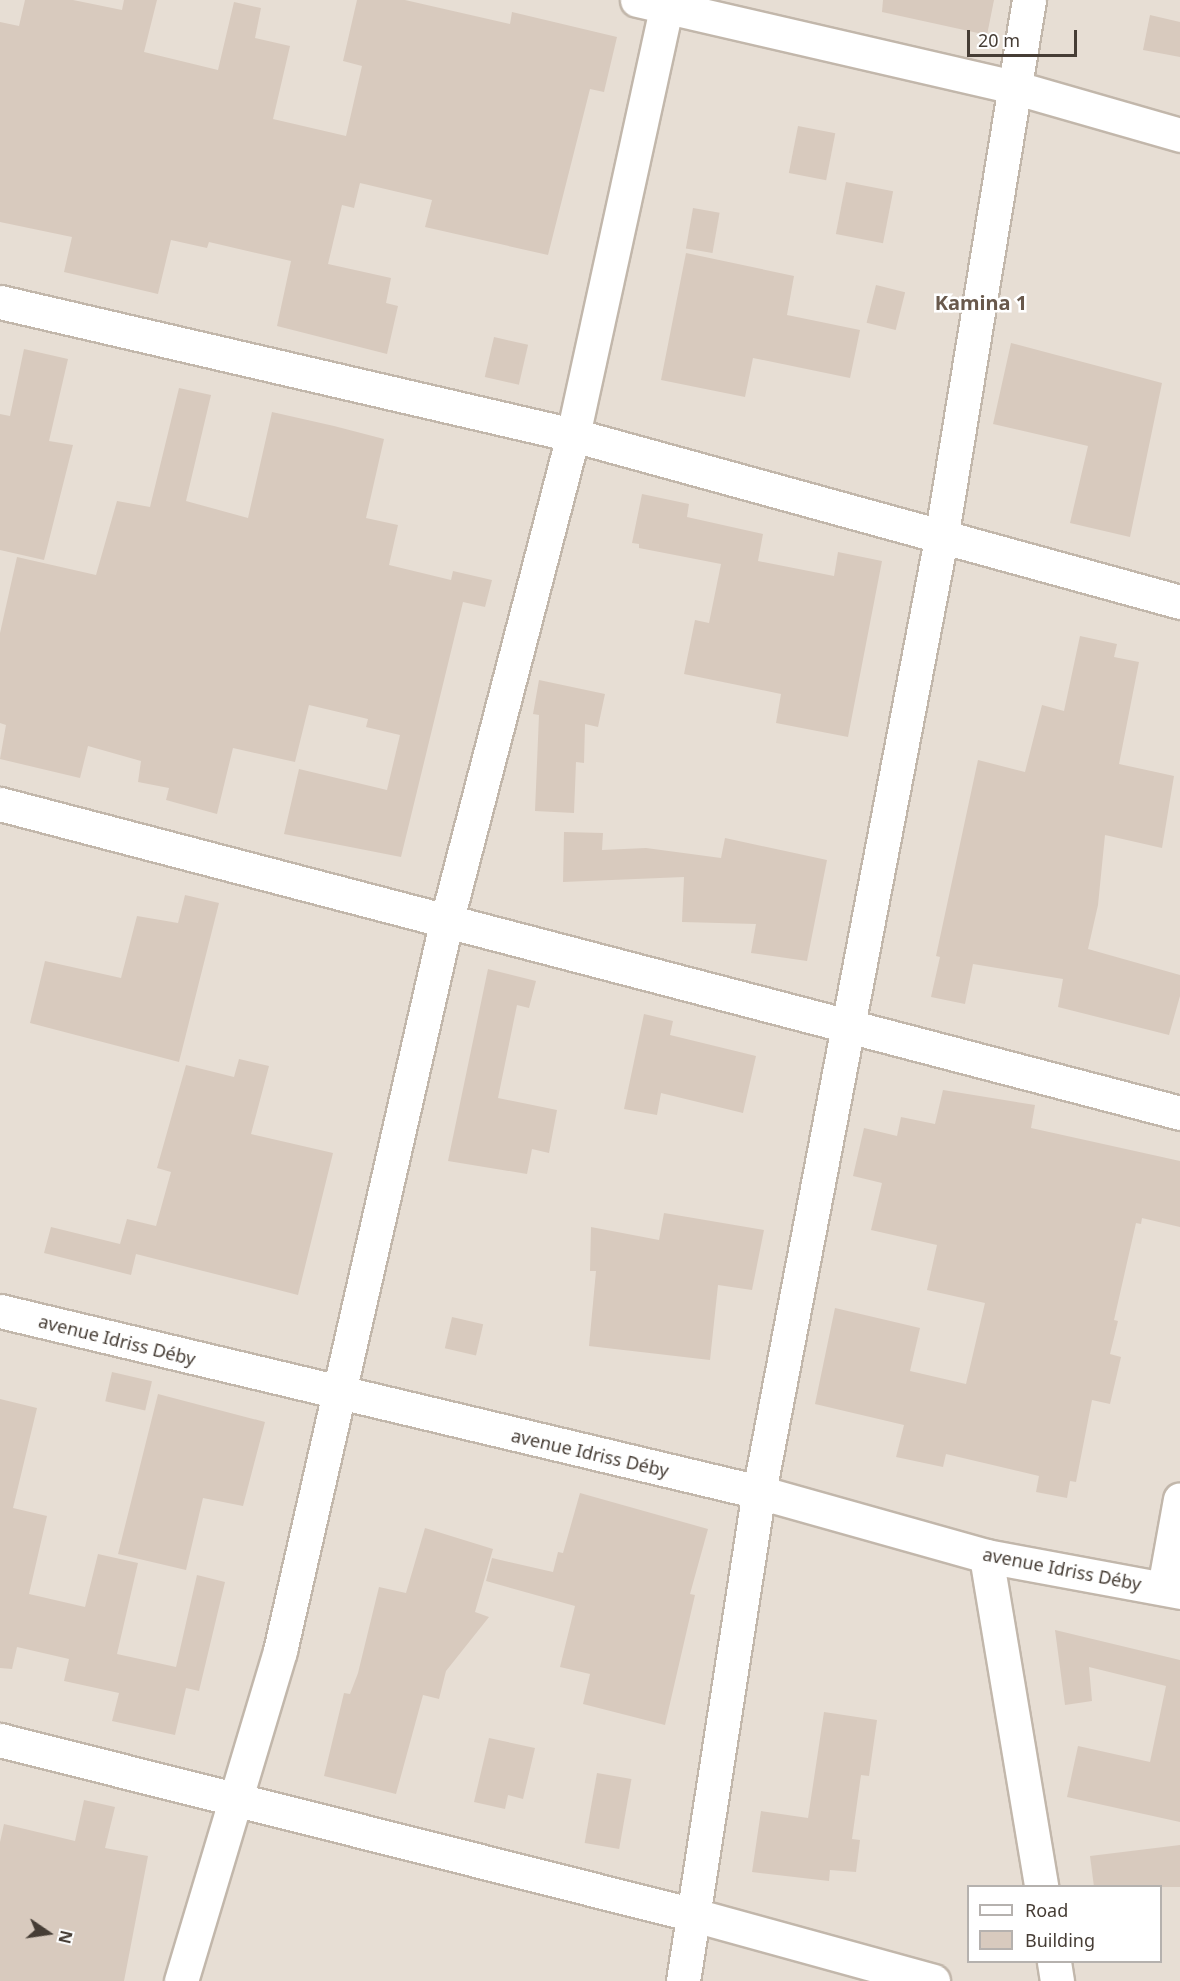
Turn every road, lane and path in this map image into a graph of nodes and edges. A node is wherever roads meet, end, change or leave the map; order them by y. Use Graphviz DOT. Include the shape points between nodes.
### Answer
graph roads {
  1 [pos="1029,0"];
  2 [pos="657,2"];
  3 [pos="1013,87"];
  4 [pos="1180,135"];
  5 [pos="0,302"];
  6 [pos="573,435"];
  7 [pos="940,539"];
  8 [pos="1180,602"];
  9 [pos="0,804"];
  10 [pos="446,922"];
  11 [pos="850,1028"];
  12 [pos="1180,1113"];
  13 [pos="0,1311"];
  14 [pos="337,1394"];
  15 [pos="759,1492"];
  16 [pos="1180,1499"];
  17 [pos="986,1556"];
  18 [pos="1172,1590"];
  19 [pos="0,1740"];
  20 [pos="237,1800"];
  21 [pos="1041,1885"];
  22 [pos="694,1915"];
  23 [pos="1054,1963"];
  24 [pos="181,1981"];
  25 [pos="683,1981"];
  26 [pos="933,1981"];
  27 [pos="1057,1981"];
  1 -- 3 [label="street"];
  2 -- 3 [label="street"];
  2 -- 6 [label="street"];
  3 -- 4 [label="street"];
  3 -- 7 [label="street"];
  5 -- 6 [label="street"];
  6 -- 7 [label="street"];
  6 -- 10 [label="street"];
  7 -- 8 [label="street"];
  7 -- 11 [label="street"];
  9 -- 10 [label="street"];
  10 -- 11 [label="street"];
  10 -- 14 [label="street"];
  11 -- 12 [label="street"];
  11 -- 15 [label="street"];
  13 -- 14 [label="street, avenue Idriss Déby"];
  14 -- 15 [label="street, avenue Idriss Déby"];
  14 -- 20 [label="street" via="280,1651"];
  15 -- 17 [label="street, avenue Idriss Déby"];
  15 -- 22 [label="street"];
  16 -- 18 [label="street"];
  17 -- 18 [label="street, avenue Idriss Déby"];
  17 -- 21 [label="street"];
  19 -- 20 [label="street"];
  20 -- 22 [label="street"];
  20 -- 24 [label="street"];
  22 -- 25 [label="street"];
  22 -- 26 [label="street"];
  23 -- 27 [label="street"];
}
